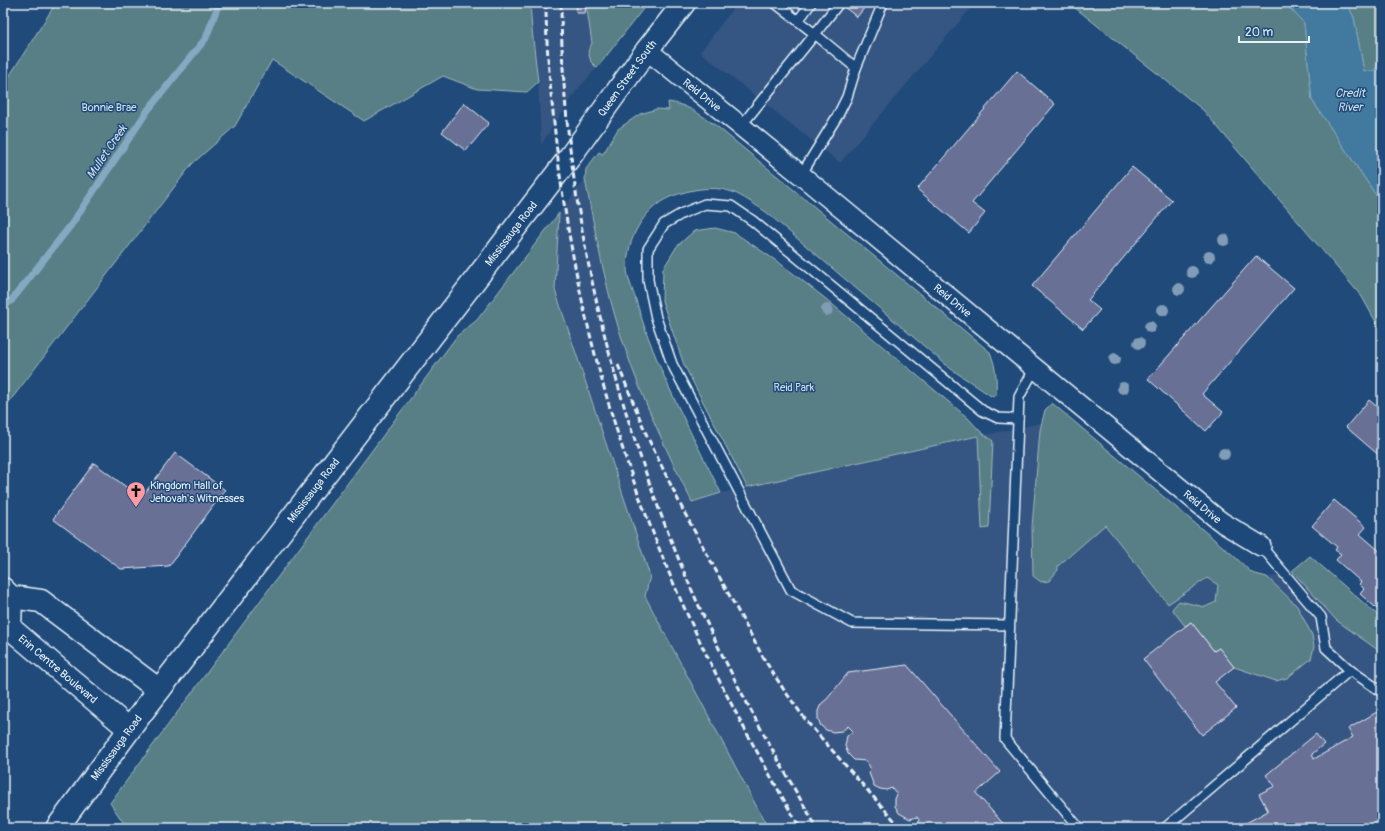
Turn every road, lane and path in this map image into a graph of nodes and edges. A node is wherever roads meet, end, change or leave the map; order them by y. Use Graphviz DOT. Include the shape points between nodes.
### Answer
graph roads {
  1 [pos="684,3"];
  2 [pos="775,3"];
  3 [pos="811,3"];
  4 [pos="839,3"];
  5 [pos="883,3"];
  6 [pos="798,21"];
  7 [pos="815,34"];
  8 [pos="647,50"];
  9 [pos="856,68"];
  10 [pos="741,126"];
  11 [pos="572,154"];
  12 [pos="801,174"];
  13 [pos="1035,368"];
  14 [pos="1018,419"];
  15 [pos="1262,546"];
  16 [pos="7,593"];
  17 [pos="1009,626"];
  18 [pos="1350,670"];
  19 [pos="159,690"];
  20 [pos="1382,692"];
  21 [pos="129,729"];
  22 [pos="57,828"];
  23 [pos="1079,828"];
  24 [pos="1165,828"];
  1 -- 8 [label="main road, Queen Street South"];
  2 -- 6 [label="lane"];
  3 -- 6 [label="lane"];
  4 -- 7 [label="lane"];
  5 -- 9 [label="lane"];
  6 -- 7 [label="lane"];
  7 -- 9 [label="lane"];
  7 -- 10 [label="lane"];
  8 -- 10 [label="street, Reid Drive"];
  8 -- 11 [label="main road, Queen Street South"];
  9 -- 12 [label="lane" via="847,97"];
  10 -- 12 [label="street, Reid Drive"];
  11 -- 19 [label="main road, Mississauga Road"];
  12 -- 13 [label="street, Reid Drive"];
  13 -- 14 [label="lane" via="1019,397"];
  13 -- 15 [label="street, Reid Drive" via="1223,523"];
  14 -- 17 [label="lane"];
  14 -- 17 [label="lane" via="998,418 983,412 753,221 731,206 705,204 683,213 664,224 648,249 648,280 656,318 672,364 791,590 852,623"];
  15 -- 18 [label="lane" via="1320,617 1326,648"];
  16 -- 19 [label="main road, Erin Centre Boulevard" via="41,601"];
  16 -- 21 [label="main road, Erin Centre Boulevard" via="10,628"];
  17 -- 23 [label="lane" via="1005,739"];
  18 -- 20 [label="lane"];
  18 -- 24 [label="lane"];
  19 -- 21 [label="main road, Mississauga Road"];
  21 -- 22 [label="main road, Mississauga Road"];
}
